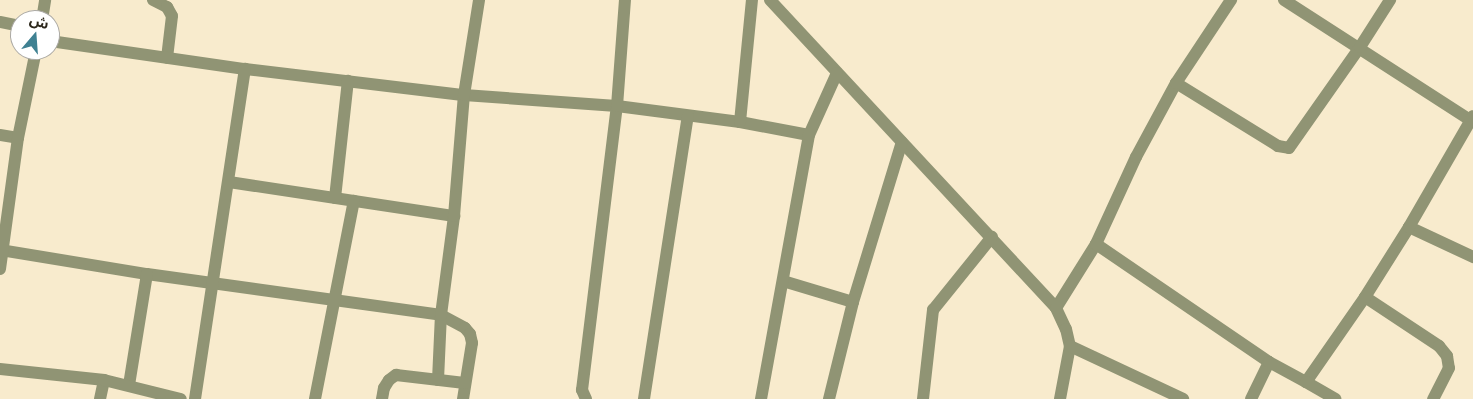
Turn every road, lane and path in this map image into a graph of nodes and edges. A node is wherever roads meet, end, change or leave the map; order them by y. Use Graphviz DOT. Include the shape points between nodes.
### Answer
graph roads {
  1 [pos="153,0"];
  2 [pos="479,0"];
  3 [pos="625,0"];
  4 [pos="752,0"];
  5 [pos="770,0"];
  6 [pos="1231,0"];
  7 [pos="1284,0"];
  8 [pos="1385,2"];
  9 [pos="60,42"];
  10 [pos="1360,47"];
  11 [pos="167,58"];
  12 [pos="34,60"];
  13 [pos="245,69"];
  14 [pos="837,73"];
  15 [pos="348,81"];
  16 [pos="1176,83"];
  17 [pos="464,95"];
  18 [pos="616,106"];
  19 [pos="688,116"];
  20 [pos="1472,120"];
  21 [pos="740,122"];
  22 [pos="0,135"];
  23 [pos="809,135"];
  24 [pos="18,138"];
  25 [pos="902,142"];
  26 [pos="230,182"];
  27 [pos="335,198"];
  28 [pos="354,201"];
  29 [pos="454,216"];
  30 [pos="1409,228"];
  31 [pos="992,237"];
  32 [pos="1096,244"];
  33 [pos="2,250"];
  34 [pos="1473,256"];
  35 [pos="0,269"];
  36 [pos="147,274"];
  37 [pos="783,281"];
  38 [pos="212,282"];
  39 [pos="1365,297"];
  40 [pos="334,299"];
  41 [pos="853,302"];
  42 [pos="1056,308"];
  43 [pos="441,315"];
  44 [pos="1070,346"];
  45 [pos="1269,362"];
  46 [pos="0,368"];
  47 [pos="104,380"];
  48 [pos="438,380"];
  49 [pos="1306,382"];
  50 [pos="465,383"];
  51 [pos="129,385"];
  52 [pos="100,399"];
  53 [pos="178,399"];
  54 [pos="194,399"];
  55 [pos="315,399"];
  56 [pos="382,399"];
  57 [pos="463,399"];
  58 [pos="586,399"];
  59 [pos="644,399"];
  60 [pos="761,399"];
  61 [pos="829,399"];
  62 [pos="923,399"];
  63 [pos="1060,399"];
  64 [pos="1183,399"];
  65 [pos="1251,399"];
  66 [pos="1335,399"];
  67 [pos="1433,399"];
  1 -- 11 [label="street" via="167,7 172,16"];
  2 -- 17 [label="street"];
  3 -- 18 [label="street"];
  4 -- 21 [label="street"];
  5 -- 14 [label="street"];
  6 -- 16 [label="street"];
  7 -- 10 [label="street"];
  8 -- 10 [label="street"];
  9 -- 11 [label="street"];
  10 -- 16 [label="street" via="1289,148 1278,146"];
  10 -- 20 [label="street"];
  11 -- 13 [label="street"];
  12 -- 24 [label="street"];
  13 -- 15 [label="street"];
  13 -- 26 [label="street"];
  14 -- 23 [label="street"];
  14 -- 25 [label="street"];
  15 -- 17 [label="street"];
  15 -- 27 [label="street"];
  16 -- 32 [label="street"];
  17 -- 18 [label="street"];
  17 -- 29 [label="street"];
  18 -- 19 [label="street"];
  18 -- 58 [label="street" via="582,390"];
  19 -- 21 [label="street"];
  19 -- 59 [label="street"];
  20 -- 30 [label="street"];
  21 -- 23 [label="street"];
  22 -- 24 [label="street"];
  23 -- 37 [label="street"];
  24 -- 33 [label="street"];
  25 -- 31 [label="street"];
  25 -- 41 [label="street"];
  26 -- 27 [label="street"];
  26 -- 38 [label="street"];
  27 -- 28 [label="street"];
  28 -- 29 [label="street"];
  28 -- 40 [label="street"];
  29 -- 43 [label="street"];
  30 -- 34 [label="street"];
  30 -- 39 [label="street"];
  31 -- 42 [label="street"];
  31 -- 62 [label="street" via="933,310"];
  32 -- 42 [label="street"];
  32 -- 45 [label="street"];
  33 -- 35 [label="street"];
  33 -- 36 [label="street"];
  36 -- 38 [label="street"];
  36 -- 51 [label="street"];
  37 -- 41 [label="street"];
  37 -- 60 [label="street"];
  38 -- 40 [label="street"];
  38 -- 54 [label="street"];
  39 -- 49 [label="street"];
  39 -- 67 [label="street" via="1439,346 1448,356 1449,368"];
  40 -- 43 [label="street"];
  40 -- 55 [label="street"];
  41 -- 61 [label="street"];
  42 -- 44 [label="street"];
  43 -- 48 [label="street"];
  43 -- 50 [label="street" via="470,334 472,343"];
  44 -- 63 [label="street"];
  44 -- 64 [label="street"];
  45 -- 49 [label="street"];
  45 -- 65 [label="street"];
  46 -- 47 [label="street"];
  47 -- 51 [label="street"];
  47 -- 52 [label="street"];
  48 -- 50 [label="street"];
  48 -- 56 [label="street" via="396,375 384,388"];
  49 -- 66 [label="street"];
  50 -- 57 [label="street"];
  51 -- 53 [label="street"];
}
